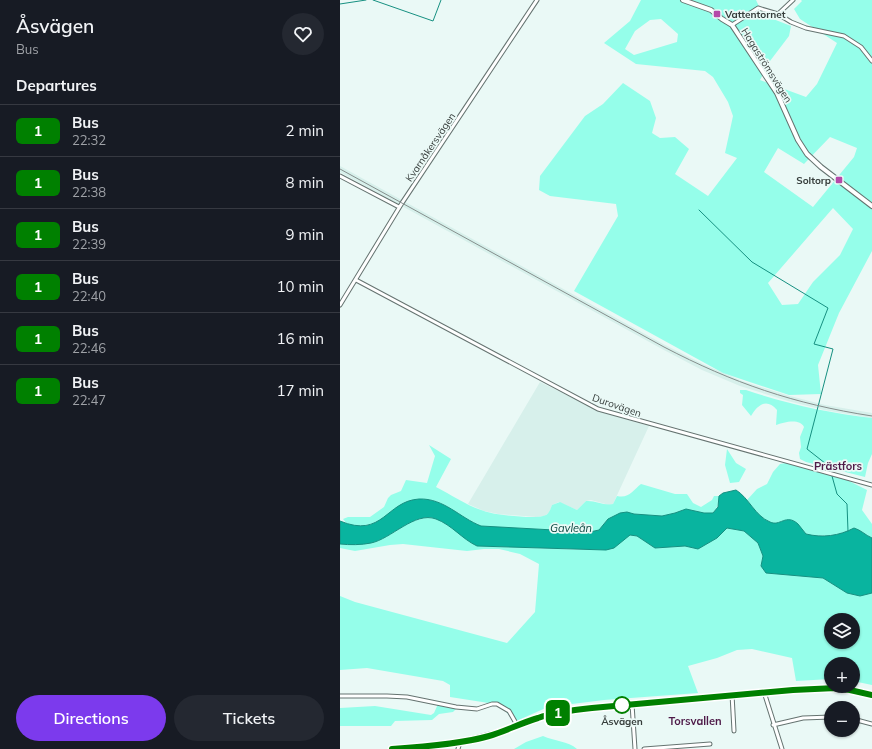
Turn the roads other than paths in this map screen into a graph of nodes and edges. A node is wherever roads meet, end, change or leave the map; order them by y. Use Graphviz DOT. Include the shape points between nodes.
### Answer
graph roads {
  1 [pos="537,0"];
  2 [pos="683,0"];
  3 [pos="793,0"];
  4 [pos="778,14"];
  5 [pos="732,25"];
  6 [pos="872,61"];
  7 [pos="340,176"];
  8 [pos="872,206"];
  9 [pos="399,207"];
  10 [pos="356,280"];
  11 [pos="340,305"];
  12 [pos="872,484"];
  13 [pos="764,692"];
  14 [pos="732,694"];
  15 [pos="872,695"];
  16 [pos="340,696"];
  17 [pos="632,704"];
  18 [pos="824,717"];
  19 [pos="860,721"];
  20 [pos="872,724"];
  21 [pos="517,725"];
  22 [pos="773,725"];
  23 [pos="734,731"];
  24 [pos="460,742"];
  25 [pos="710,744"];
  26 [pos="393,749"];
  27 [pos="458,749"];
  28 [pos="635,749"];
  29 [pos="644,749"];
  30 [pos="782,749"];
  1 -- 9 [label="street, Kvarnåkersvägen"];
  2 -- 5 [label="main road, Hagaströmsvägen" via="712,10"];
  3 -- 4 [label="street"];
  4 -- 5 [label="street" via="758,8"];
  4 -- 6 [label="street" via="806,28 844,36 861,47"];
  5 -- 8 [label="main road, Hagaströmsvägen" via="777,93 807,154"];
  7 -- 9 [label="street"];
  9 -- 10 [label="street, Kvarnåkersvägen"];
  10 -- 11 [label="street, Kvarnåkersvägen"];
  10 -- 12 [label="street, Durovägen" via="598,409"];
  13 -- 14 [label="main road"];
  13 -- 15 [label="main road" via="836,688"];
  13 -- 22 [label="street"];
  14 -- 17 [label="main road"];
  14 -- 23 [label="street"];
  16 -- 21 [label="street" via="407,697 477,709 497,704 510,711"];
  17 -- 21 [label="main road" via="564,712"];
  17 -- 28 [label="street"];
  18 -- 22 [label="street" via="803,718"];
  19 -- 20 [label="street"];
  21 -- 24 [label="main road" via="489,736"];
  22 -- 30 [label="street"];
  24 -- 26 [label="main road"];
  24 -- 27 [label="street"];
  25 -- 29 [label="street"];
}
